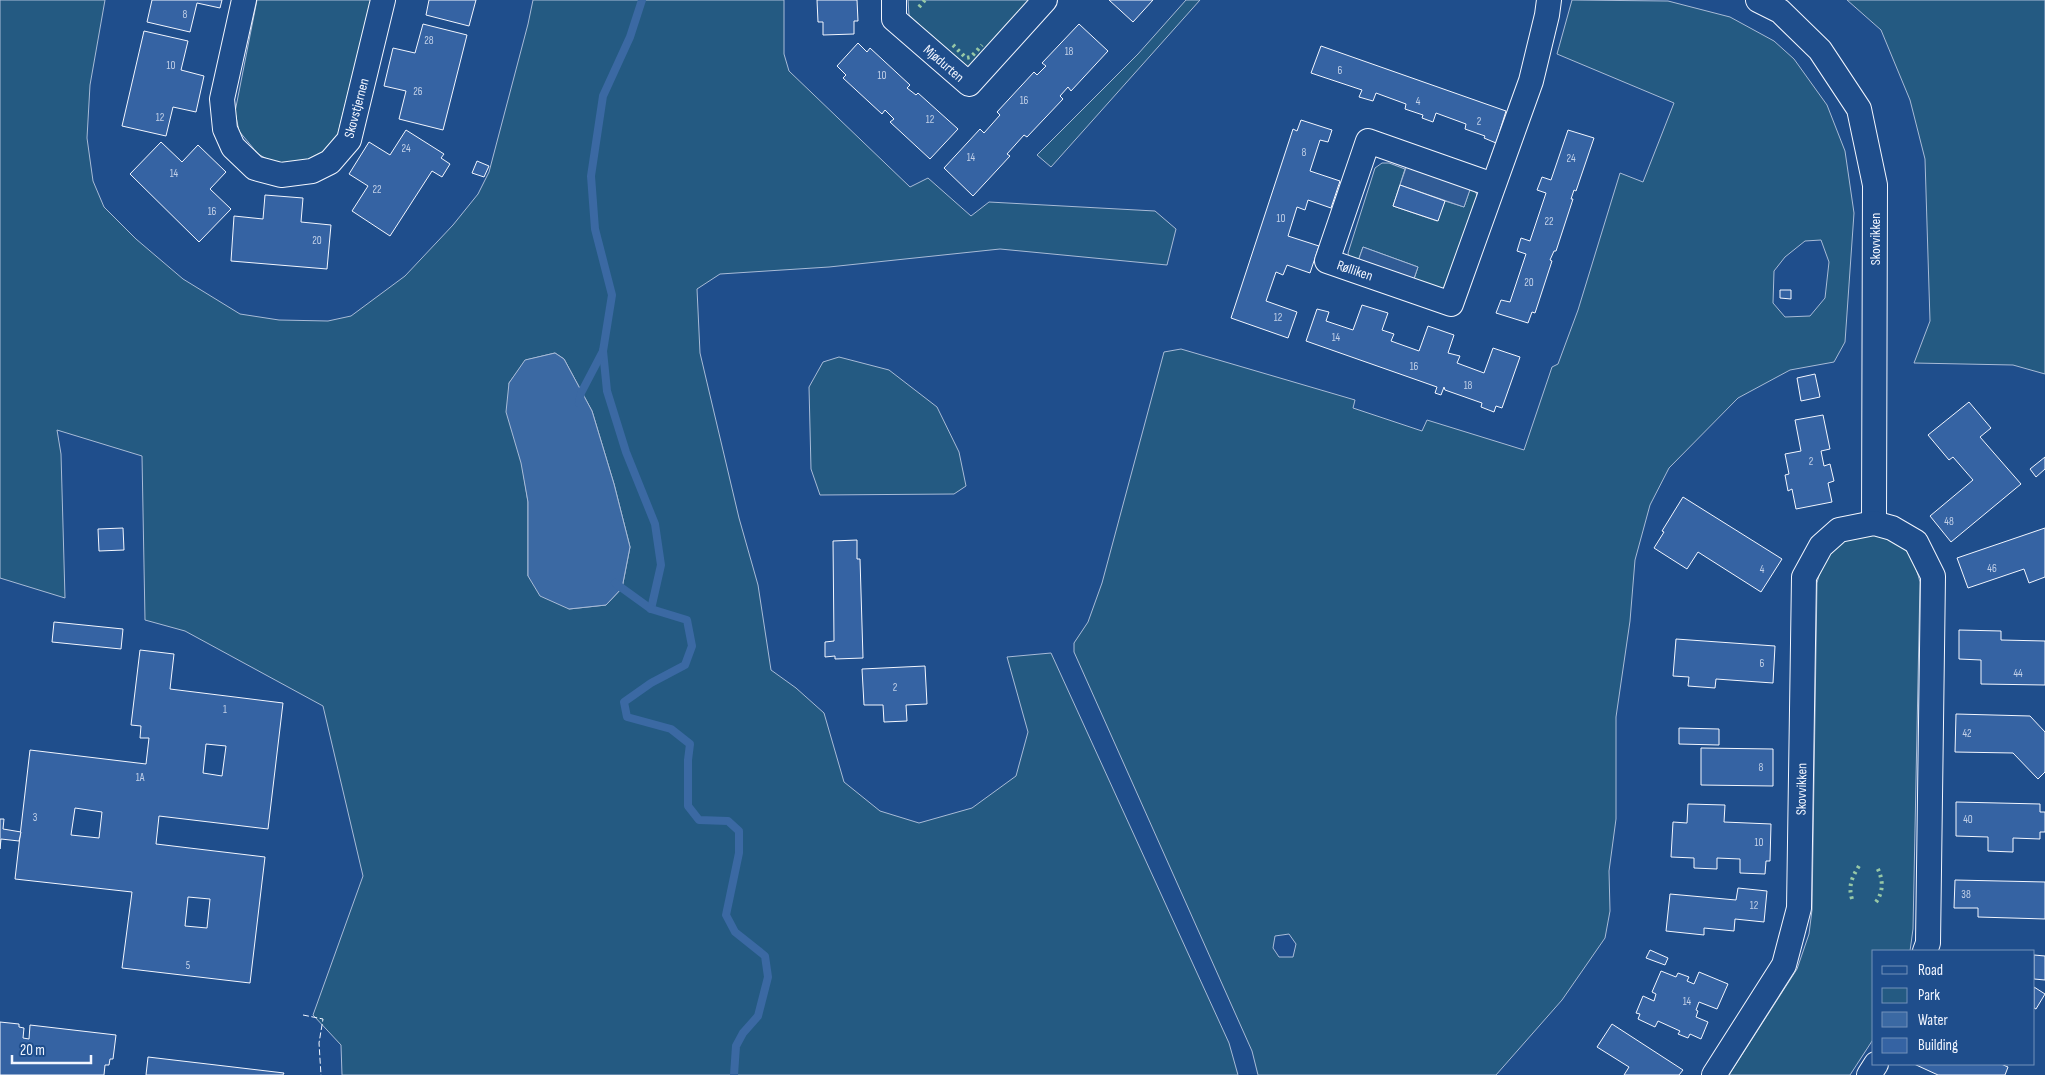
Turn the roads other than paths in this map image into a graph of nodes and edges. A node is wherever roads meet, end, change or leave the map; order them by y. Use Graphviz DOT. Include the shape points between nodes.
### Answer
graph roads {
  1 [pos="244,0"];
  2 [pos="382,0"];
  3 [pos="894,0"];
  4 [pos="1045,0"];
  5 [pos="1548,0"];
  6 [pos="1758,0"];
  7 [pos="1493,185"];
  8 [pos="1874,522"];
  9 [pos="1925,950"];
  10 [pos="1714,1075"];
  1 -- 2 [label="street, Skovstjernen" via="222,99 225,129 233,148 255,168 281,175 312,171 330,162 349,140"];
  3 -- 4 [label="street, Mjødurten" via="894,19 969,84"];
  5 -- 7 [label="street, Rølliken" via="1531,81"];
  6 -- 8 [label="street, Skovvikken" via="1780,11 1820,50 1859,109 1875,184"];
  7 -- 7 [label="street, Rølliken" via="1368,141 1327,261 1451,304"];
  8 -- 9 [label="street" via="1916,542 1933,576"];
  8 -- 10 [label="street, Skovvikken" via="1838,530 1821,546 1804,577 1799,908 1784,965"];
}
